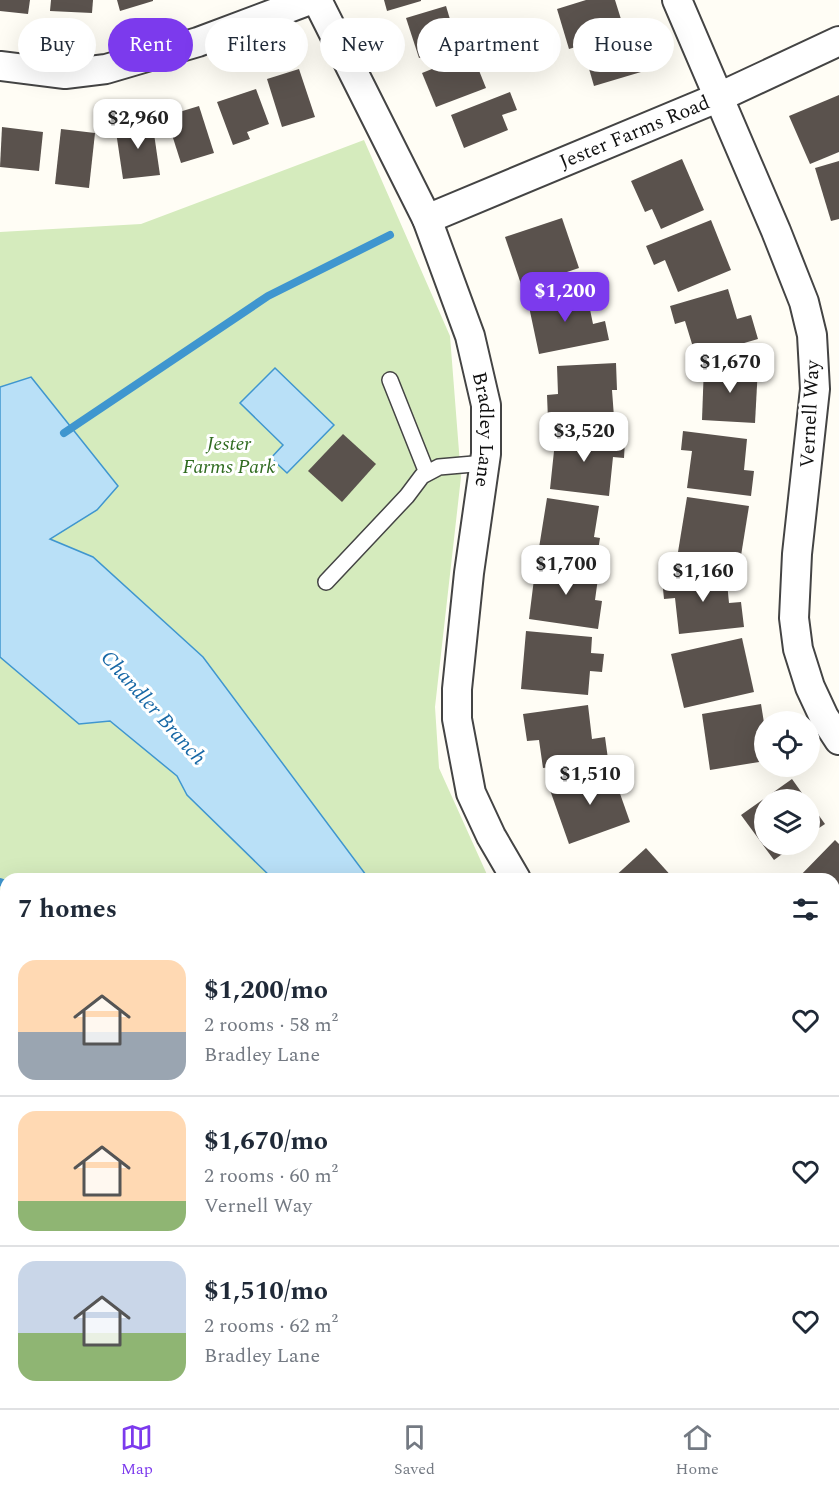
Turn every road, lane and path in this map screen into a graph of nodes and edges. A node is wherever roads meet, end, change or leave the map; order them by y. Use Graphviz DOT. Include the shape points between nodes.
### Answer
graph roads {
  1 [pos="310,0"];
  2 [pos="317,0"];
  3 [pos="677,0"];
  4 [pos="839,41"];
  5 [pos="0,66"];
  6 [pos="717,98"];
  7 [pos="427,219"];
  8 [pos="390,380"];
  9 [pos="484,463"];
  10 [pos="427,473"];
  11 [pos="326,582"];
  12 [pos="839,738"];
  13 [pos="513,873"];
  1 -- 5 [label="street" via="198,42 106,69 65,74"];
  2 -- 7 [label="street, Bradley Lane"];
  3 -- 6 [label="street, Vernell Way"];
  4 -- 6 [label="street, Jester Farms Road"];
  6 -- 7 [label="street, Jester Farms Road"];
  6 -- 12 [label="street, Vernell Way" via="792,272 812,335 815,389 794,618 798,650 810,687"];
  7 -- 9 [label="street, Bradley Lane" via="470,336 486,405"];
  8 -- 10 [label="lane"];
  9 -- 10 [label="lane" via="439,467"];
  9 -- 13 [label="street, Bradley Lane" via="457,689 457,719 471,793"];
  10 -- 11 [label="lane"];
}
